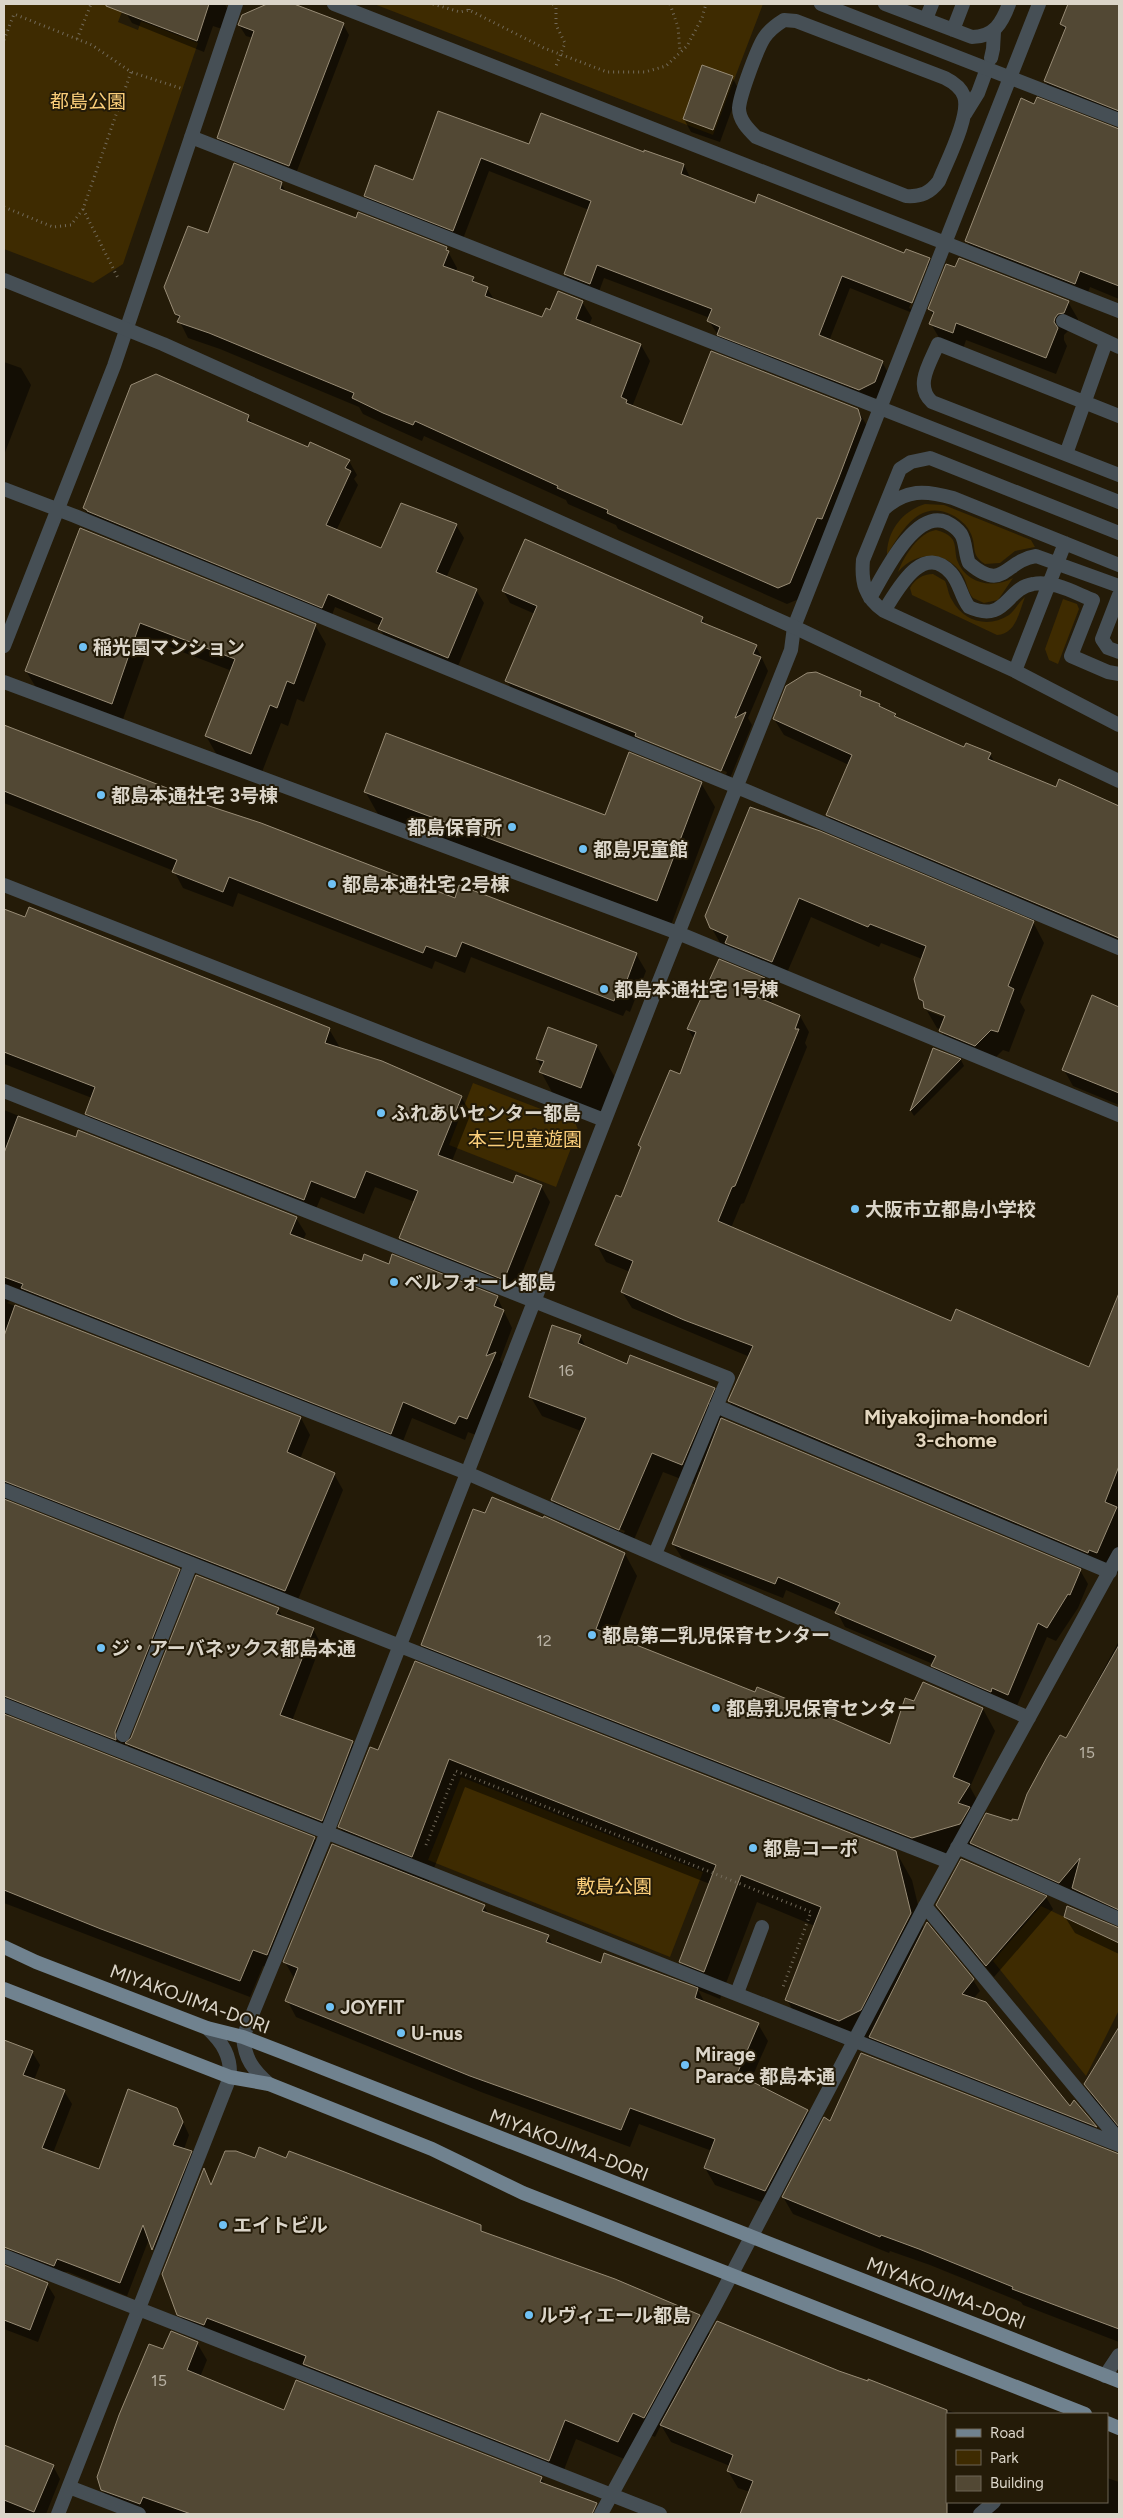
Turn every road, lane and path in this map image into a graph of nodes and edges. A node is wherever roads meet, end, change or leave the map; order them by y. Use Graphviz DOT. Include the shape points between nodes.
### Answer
graph roads {
  1 [pos="91,4"];
  2 [pos="236,4"];
  3 [pos="334,4"];
  4 [pos="434,4"];
  5 [pos="469,4"];
  6 [pos="553,4"];
  7 [pos="670,4"];
  8 [pos="706,4"];
  9 [pos="821,4"];
  10 [pos="885,4"];
  11 [pos="932,4"];
  12 [pos="963,4"];
  13 [pos="1009,4"];
  14 [pos="1039,4"];
  15 [pos="469,10"];
  16 [pos="926,19"];
  17 [pos="953,30"];
  18 [pos="994,32"];
  19 [pos="77,39"];
  20 [pos="4,40"];
  21 [pos="680,53"];
  22 [pos="561,54"];
  23 [pos="991,58"];
  24 [pos="131,72"];
  25 [pos="985,74"];
  26 [pos="1010,76"];
  27 [pos="547,87"];
  28 [pos="186,90"];
  29 [pos="965,115"];
  30 [pos="1119,120"];
  31 [pos="191,137"];
  32 [pos="4,207"];
  33 [pos="83,209"];
  34 [pos="945,243"];
  35 [pos="4,280"];
  36 [pos="119,280"];
  37 [pos="1119,311"];
  38 [pos="1064,321"];
  39 [pos="126,329"];
  40 [pos="1113,345"];
  41 [pos="1085,402"];
  42 [pos="880,408"];
  43 [pos="1119,416"];
  44 [pos="1066,454"];
  45 [pos="1119,475"];
  46 [pos="4,489"];
  47 [pos="1119,502"];
  48 [pos="58,509"];
  49 [pos="882,510"];
  50 [pos="1119,533"];
  51 [pos="1065,544"];
  52 [pos="1058,563"];
  53 [pos="1119,565"];
  54 [pos="1049,584"];
  55 [pos="1119,586"];
  56 [pos="1119,595"];
  57 [pos="870,598"];
  58 [pos="884,611"];
  59 [pos="794,627"];
  60 [pos="4,646"];
  61 [pos="1119,652"];
  62 [pos="1015,671"];
  63 [pos="1119,674"];
  64 [pos="4,682"];
  65 [pos="1115,720"];
  66 [pos="1119,781"];
  67 [pos="736,787"];
  68 [pos="4,885"];
  69 [pos="678,933"];
  70 [pos="1119,948"];
  71 [pos="4,1091"];
  72 [pos="1119,1115"];
  73 [pos="604,1120"];
  74 [pos="4,1291"];
  75 [pos="533,1301"];
  76 [pos="716,1406"];
  77 [pos="467,1473"];
  78 [pos="4,1490"];
  79 [pos="654,1554"];
  80 [pos="1119,1554"];
  81 [pos="191,1564"];
  82 [pos="1110,1572"];
  83 [pos="399,1645"];
  84 [pos="4,1705"];
  85 [pos="1029,1718"];
  86 [pos="123,1735"];
  87 [pos="327,1832"];
  88 [pos="957,1846"];
  89 [pos="949,1862"];
  90 [pos="417,1868"];
  91 [pos="925,1906"];
  92 [pos="1119,1919"];
  93 [pos="762,1927"];
  94 [pos="4,1947"];
  95 [pos="4,1989"];
  96 [pos="737,1993"];
  97 [pos="775,2008"];
  98 [pos="207,2028"];
  99 [pos="244,2037"];
  100 [pos="856,2040"];
  101 [pos="230,2077"];
  102 [pos="269,2084"];
  103 [pos="1119,2140"];
  104 [pos="1119,2145"];
  105 [pos="752,2237"];
  106 [pos="4,2256"];
  107 [pos="732,2275"];
  108 [pos="139,2309"];
  109 [pos="1119,2355"];
  110 [pos="1105,2376"];
  111 [pos="1119,2381"];
  112 [pos="1082,2413"];
  113 [pos="69,2487"];
  114 [pos="612,2495"];
  115 [pos="993,2503"];
  116 [pos="58,2514"];
  117 [pos="139,2514"];
  118 [pos="601,2514"];
  119 [pos="660,2514"];
  120 [pos="980,2514"];
  1 -- 19 [label="path"];
  2 -- 31 [label="street"];
  3 -- 27 [label="street"];
  4 -- 15 [label="path" via="460,12"];
  5 -- 15 [label="path"];
  6 -- 22 [label="path" via="556,25 565,43"];
  7 -- 21 [label="path" via="678,27"];
  8 -- 21 [label="path" via="702,18"];
  9 -- 26 [label="street"];
  10 -- 16 [label="street"];
  11 -- 16 [label="street"];
  12 -- 17 [label="street"];
  13 -- 18 [label="street"];
  14 -- 26 [label="street"];
  15 -- 22 [label="path"];
  16 -- 17 [label="street"];
  17 -- 18 [label="street" via="972,37"];
  18 -- 23 [label="street"];
  19 -- 20 [label="path" via="14,14"];
  19 -- 24 [label="path" via="106,53"];
  21 -- 22 [label="path" via="666,66 645,72 607,72"];
  22 -- 27 [label="path"];
  24 -- 28 [label="path"];
  24 -- 33 [label="path"];
  25 -- 29 [label="street"];
  26 -- 30 [label="street"];
  26 -- 34 [label="street"];
  27 -- 34 [label="street"];
  29 -- 29 [label="street" via="939,181 933,189 917,196 906,196 756,137 742,120 739,109 763,39 784,20 796,21 945,78 965,97"];
  31 -- 39 [label="street"];
  31 -- 42 [label="street"];
  32 -- 33 [label="path" via="53,227 71,225"];
  33 -- 36 [label="path"];
  34 -- 37 [label="street"];
  34 -- 42 [label="street"];
  35 -- 39 [label="street"];
  38 -- 40 [label="street"];
  39 -- 48 [label="street"];
  39 -- 59 [label="street"];
  40 -- 41 [label="street"];
  41 -- 43 [label="street"];
  41 -- 44 [label="street"];
  41 -- 44 [label="street" via="938,344 923,382 923,390 932,402"];
  42 -- 47 [label="street"];
  42 -- 59 [label="street"];
  44 -- 45 [label="street"];
  46 -- 48 [label="street"];
  48 -- 60 [label="street"];
  48 -- 67 [label="street"];
  49 -- 50 [label="street" via="900,469 911,462 930,458"];
  49 -- 51 [label="street" via="896,498 934,493"];
  49 -- 57 [label="street" via="863,560 862,576"];
  51 -- 52 [label="street"];
  51 -- 53 [label="street"];
  52 -- 54 [label="street"];
  52 -- 55 [label="street"];
  52 -- 57 [label="street" via="1036,556 1025,558 1006,572 989,576 969,563 961,534 953,525 941,520 930,521 910,535"];
  54 -- 58 [label="street" via="1032,584 994,611 978,611 969,607 950,572 934,564 924,564 914,568 906,577"];
  54 -- 62 [label="street"];
  54 -- 63 [label="street" via="1093,600 1071,656"];
  56 -- 61 [label="street" via="1102,639 1108,648"];
  57 -- 58 [label="street"];
  58 -- 62 [label="street"];
  59 -- 66 [label="street"];
  59 -- 67 [label="street" via="791,650"];
  62 -- 65 [label="street"];
  64 -- 69 [label="street"];
  67 -- 69 [label="street"];
  67 -- 70 [label="street"];
  68 -- 73 [label="street"];
  69 -- 72 [label="street"];
  69 -- 73 [label="street"];
  71 -- 75 [label="street"];
  73 -- 75 [label="street"];
  74 -- 77 [label="street"];
  75 -- 76 [label="street" via="728,1378"];
  75 -- 77 [label="street"];
  76 -- 79 [label="street"];
  76 -- 82 [label="street"];
  77 -- 79 [label="street"];
  77 -- 83 [label="street"];
  78 -- 81 [label="street"];
  79 -- 85 [label="street"];
  80 -- 82 [label="street"];
  81 -- 83 [label="street"];
  81 -- 86 [label="street"];
  82 -- 85 [label="street"];
  83 -- 87 [label="street"];
  83 -- 89 [label="street"];
  84 -- 87 [label="street"];
  85 -- 88 [label="street"];
  87 -- 90 [label="street"];
  87 -- 99 [label="street"];
  88 -- 89 [label="street"];
  88 -- 92 [label="street"];
  89 -- 91 [label="street"];
  90 -- 96 [label="street"];
  90 -- 97 [label="path" via="456,1771 474,1778 810,1912"];
  91 -- 100 [label="street"];
  91 -- 103 [label="street"];
  93 -- 96 [label="street"];
  94 -- 98 [label="main road, MIYAKOJIMA-DORI"];
  95 -- 101 [label="main road"];
  96 -- 97 [label="street"];
  97 -- 100 [label="street"];
  98 -- 99 [label="main road, MIYAKOJIMA-DORI"];
  98 -- 101 [label="street" via="227,2052 231,2064"];
  99 -- 102 [label="street" via="244,2051 249,2063"];
  99 -- 105 [label="main road, MIYAKOJIMA-DORI"];
  100 -- 104 [label="street"];
  100 -- 105 [label="street"];
  101 -- 102 [label="main road"];
  101 -- 108 [label="street"];
  102 -- 107 [label="main road" via="432,2149 522,2193"];
  105 -- 107 [label="street"];
  105 -- 110 [label="main road, MIYAKOJIMA-DORI"];
  106 -- 108 [label="street"];
  107 -- 112 [label="main road"];
  107 -- 114 [label="street"];
  108 -- 113 [label="street"];
  108 -- 114 [label="street"];
  109 -- 110 [label="street"];
  110 -- 111 [label="main road, MIYAKOJIMA-DORI"];
  113 -- 116 [label="street"];
  113 -- 117 [label="street"];
  114 -- 118 [label="street"];
  114 -- 119 [label="street"];
  115 -- 120 [label="street"];
}
